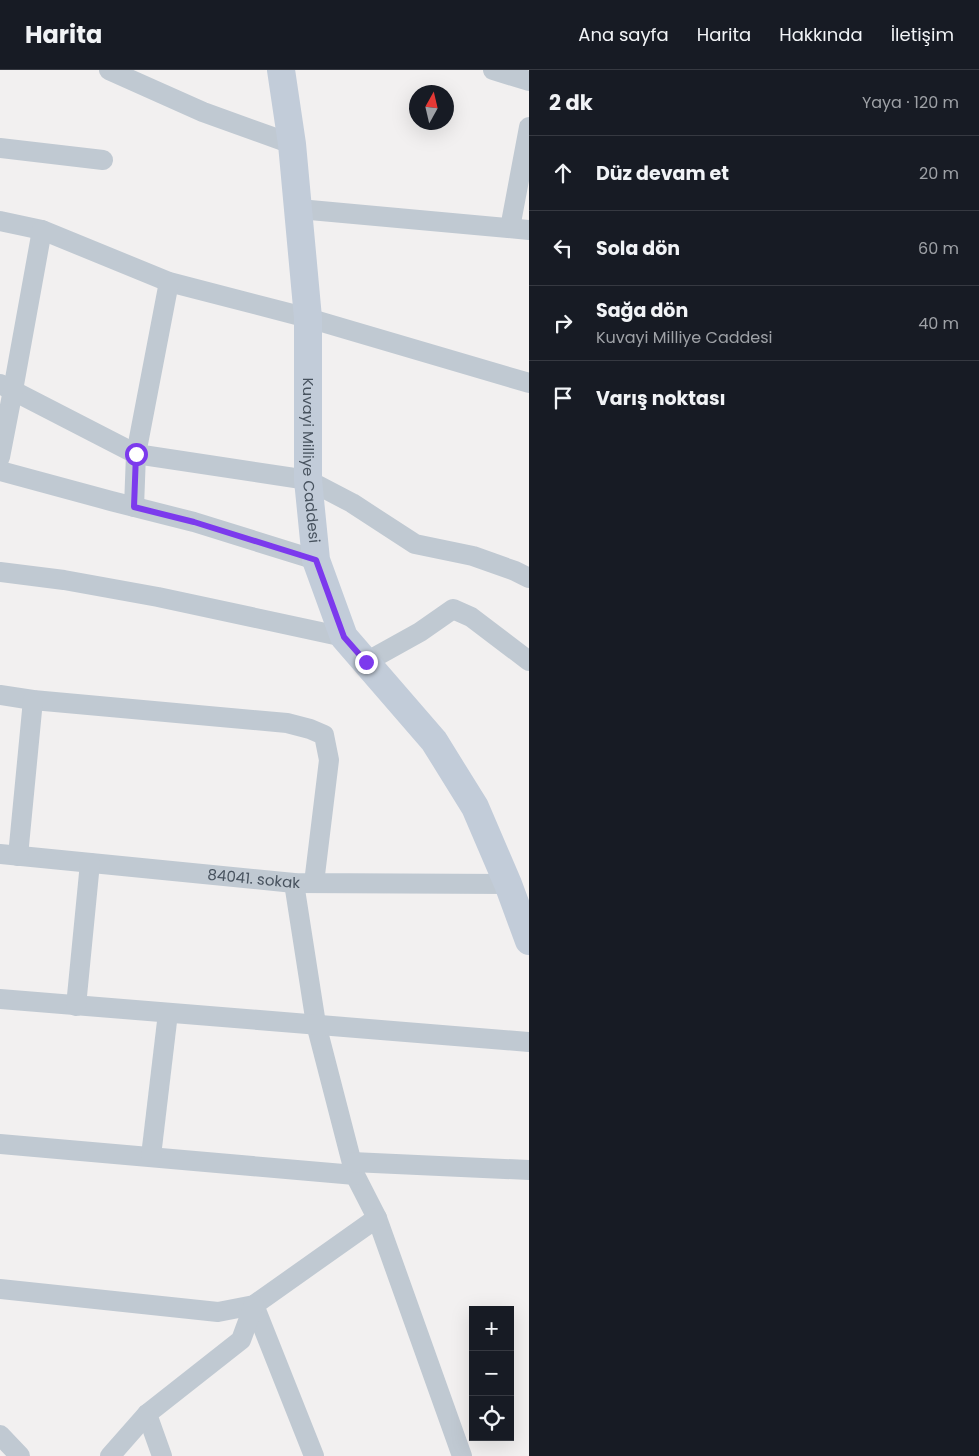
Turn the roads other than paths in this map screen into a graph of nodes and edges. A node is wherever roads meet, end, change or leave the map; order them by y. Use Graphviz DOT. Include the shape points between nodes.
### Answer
graph roads {
  1 [pos="109,70"];
  2 [pos="280,70"];
  3 [pos="493,70"];
  4 [pos="529,81"];
  5 [pos="529,127"];
  6 [pos="292,144"];
  7 [pos="0,148"];
  8 [pos="104,160"];
  9 [pos="299,209"];
  10 [pos="0,221"];
  11 [pos="520,229"];
  12 [pos="42,230"];
  13 [pos="169,282"];
  14 [pos="308,318"];
  15 [pos="529,384"];
  16 [pos="7,387"];
  17 [pos="136,454"];
  18 [pos="0,457"];
  19 [pos="0,471"];
  20 [pos="308,480"];
  21 [pos="134,507"];
  22 [pos="316,560"];
  23 [pos="0,572"];
  24 [pos="529,578"];
  25 [pos="344,637"];
  26 [pos="529,661"];
  27 [pos="366,662"];
  28 [pos="0,695"];
  29 [pos="33,700"];
  30 [pos="9,855"];
  31 [pos="90,864"];
  32 [pos="304,883"];
  33 [pos="508,884"];
  34 [pos="529,941"];
  35 [pos="0,999"];
  36 [pos="76,1006"];
  37 [pos="168,1013"];
  38 [pos="316,1024"];
  39 [pos="529,1042"];
  40 [pos="0,1144"];
  41 [pos="151,1156"];
  42 [pos="353,1169"];
  43 [pos="529,1170"];
  44 [pos="377,1218"];
  45 [pos="0,1289"];
  46 [pos="254,1305"];
  47 [pos="147,1414"];
  48 [pos="0,1435"];
  49 [pos="20,1456"];
  50 [pos="110,1456"];
  51 [pos="162,1456"];
  52 [pos="314,1456"];
  53 [pos="462,1456"];
  1 -- 6 [label="street" via="202,112"];
  2 -- 6 [label="street, Kuvayi Milliye Caddesi"];
  3 -- 4 [label="street"];
  5 -- 11 [label="street"];
  6 -- 9 [label="street, Kuvayi Milliye Caddesi"];
  7 -- 8 [label="street"];
  9 -- 11 [label="street"];
  9 -- 14 [label="street, Kuvayi Milliye Caddesi"];
  10 -- 12 [label="street"];
  12 -- 13 [label="street"];
  12 -- 16 [label="street"];
  13 -- 14 [label="street"];
  13 -- 17 [label="street"];
  14 -- 15 [label="street"];
  14 -- 20 [label="street, Kuvayi Milliye Caddesi"];
  16 -- 17 [label="street"];
  16 -- 18 [label="street"];
  17 -- 20 [label="street"];
  17 -- 21 [label="street"];
  19 -- 21 [label="street"];
  20 -- 22 [label="street, Kuvayi Milliye Caddesi"];
  20 -- 24 [label="street" via="352,503 415,544 473,556"];
  21 -- 22 [label="street"];
  22 -- 25 [label="street, Kuvayi Milliye Caddesi"];
  23 -- 25 [label="street" via="158,597"];
  25 -- 27 [label="street, Kuvayi Milliye Caddesi"];
  26 -- 27 [label="street" via="471,617 453,609"];
  27 -- 33 [label="street, Kuvayi Milliye Caddesi" via="434,741 475,807"];
  28 -- 29 [label="street"];
  29 -- 30 [label="street"];
  29 -- 32 [label="street" via="287,723 324,735 329,760"];
  30 -- 31 [label="street, 84041. sokak"];
  31 -- 32 [label="street, 84041. sokak"];
  31 -- 36 [label="street"];
  32 -- 33 [label="street, 84041. sokak"];
  32 -- 38 [label="street"];
  33 -- 34 [label="street, Kuvayi Milliye Caddesi"];
  35 -- 36 [label="street"];
  36 -- 37 [label="street"];
  37 -- 38 [label="street"];
  37 -- 41 [label="street"];
  38 -- 39 [label="street"];
  38 -- 42 [label="street"];
  40 -- 41 [label="street"];
  41 -- 42 [label="street"];
  42 -- 43 [label="street"];
  42 -- 44 [label="street"];
  44 -- 46 [label="street"];
  44 -- 53 [label="street"];
  45 -- 46 [label="street" via="218,1312"];
  46 -- 47 [label="street" via="241,1340"];
  46 -- 52 [label="street"];
  47 -- 50 [label="street"];
  47 -- 51 [label="street"];
  48 -- 49 [label="street"];
}
